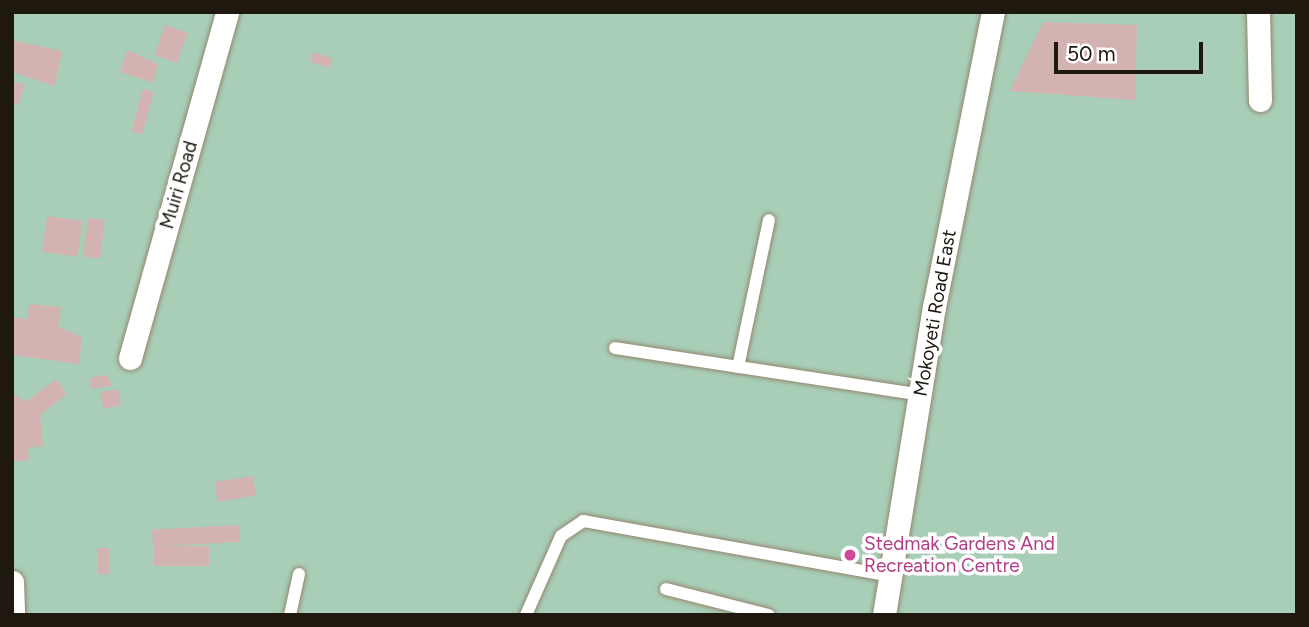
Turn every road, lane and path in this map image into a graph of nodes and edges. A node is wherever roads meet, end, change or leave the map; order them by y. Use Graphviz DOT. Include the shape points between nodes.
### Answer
graph roads {
  1 [pos="227,12"];
  2 [pos="993,12"];
  3 [pos="1258,12"];
  4 [pos="1261,100"];
  5 [pos="769,220"];
  6 [pos="615,348"];
  7 [pos="130,358"];
  8 [pos="738,367"];
  9 [pos="921,396"];
  10 [pos="299,574"];
  11 [pos="893,576"];
  12 [pos="12,582"];
  13 [pos="666,589"];
  14 [pos="13,615"];
  15 [pos="290,615"];
  16 [pos="526,615"];
  17 [pos="769,615"];
  18 [pos="884,615"];
  1 -- 7 [label="street, Muiri Road"];
  2 -- 9 [label="street, Mokoyeti Road East"];
  3 -- 4 [label="street"];
  5 -- 8 [label="lane"];
  6 -- 8 [label="lane"];
  8 -- 9 [label="lane"];
  9 -- 11 [label="street, Mokoyeti Road East"];
  10 -- 15 [label="lane"];
  11 -- 16 [label="lane" via="583,521 561,536"];
  11 -- 18 [label="street, Mokoyeti Road East"];
  12 -- 14 [label="street"];
  13 -- 17 [label="lane"];
}
